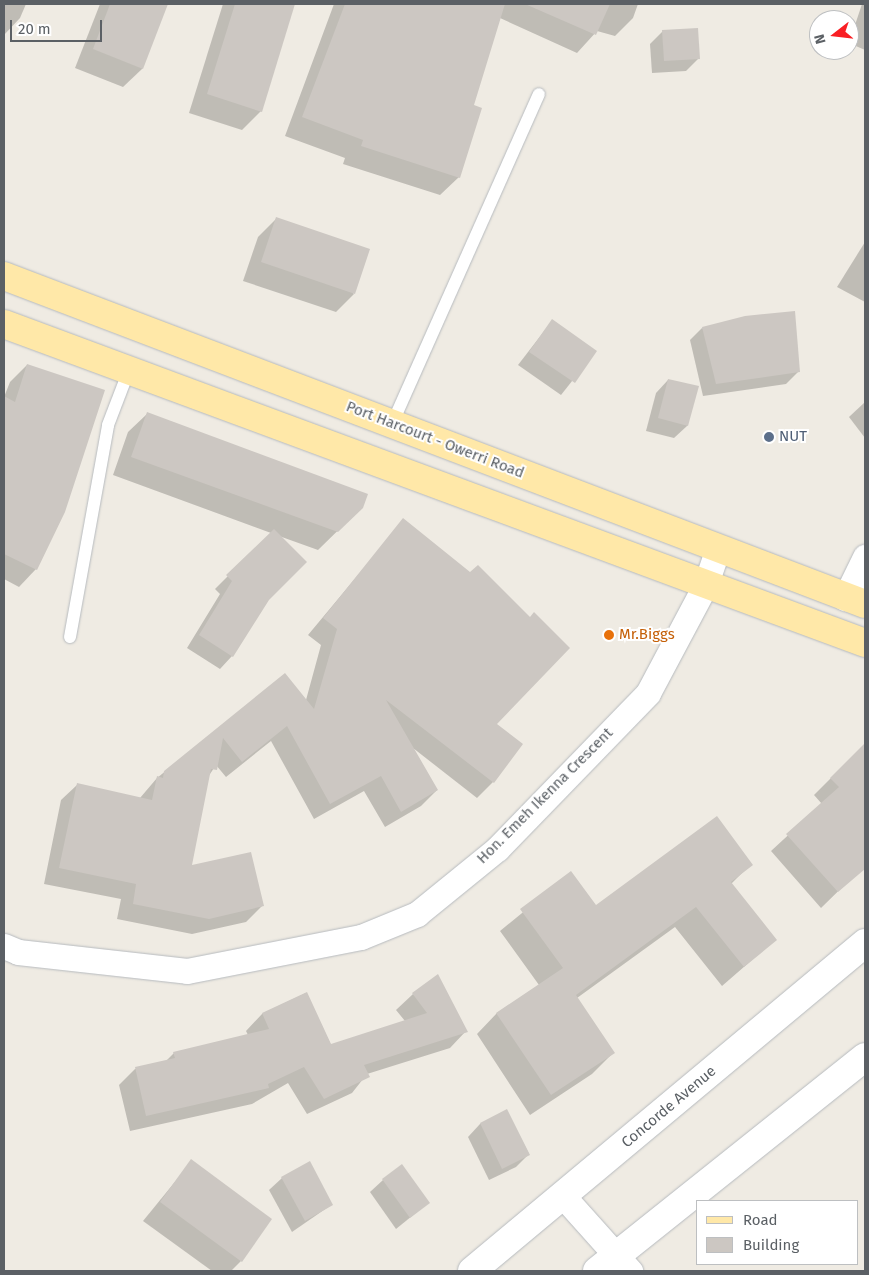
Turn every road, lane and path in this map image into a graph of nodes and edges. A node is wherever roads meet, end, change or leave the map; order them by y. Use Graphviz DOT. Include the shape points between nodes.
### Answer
graph roads {
  1 [pos="539,94"];
  2 [pos="4,276"];
  3 [pos="4,324"];
  4 [pos="128,373"];
  5 [pos="392,424"];
  6 [pos="718,549"];
  7 [pos="865,557"];
  8 [pos="706,586"];
  9 [pos="855,601"];
  10 [pos="70,637"];
  11 [pos="865,643"];
  12 [pos="865,943"];
  13 [pos="4,946"];
  14 [pos="865,1056"];
  15 [pos="562,1196"];
  16 [pos="615,1266"];
  17 [pos="472,1271"];
  1 -- 5 [label="lane"];
  2 -- 5 [label="main road, Port Harcourt - Owerri Road"];
  3 -- 4 [label="main road"];
  4 -- 8 [label="main road"];
  4 -- 10 [label="lane" via="108,425"];
  5 -- 6 [label="main road, Port Harcourt - Owerri Road"];
  6 -- 8 [label="street, Hon. Emeh Ikenna Crescent"];
  6 -- 9 [label="main road, Port Harcourt - Owerri Road"];
  7 -- 9 [label="street"];
  8 -- 11 [label="main road"];
  8 -- 13 [label="street, Hon. Emeh Ikenna Crescent" via="648,693 497,848 417,914 361,937 187,971 18,952"];
  12 -- 15 [label="street, Concorde Avenue"];
  14 -- 16 [label="street"];
  15 -- 16 [label="street"];
  15 -- 17 [label="street, Concorde Avenue"];
}
